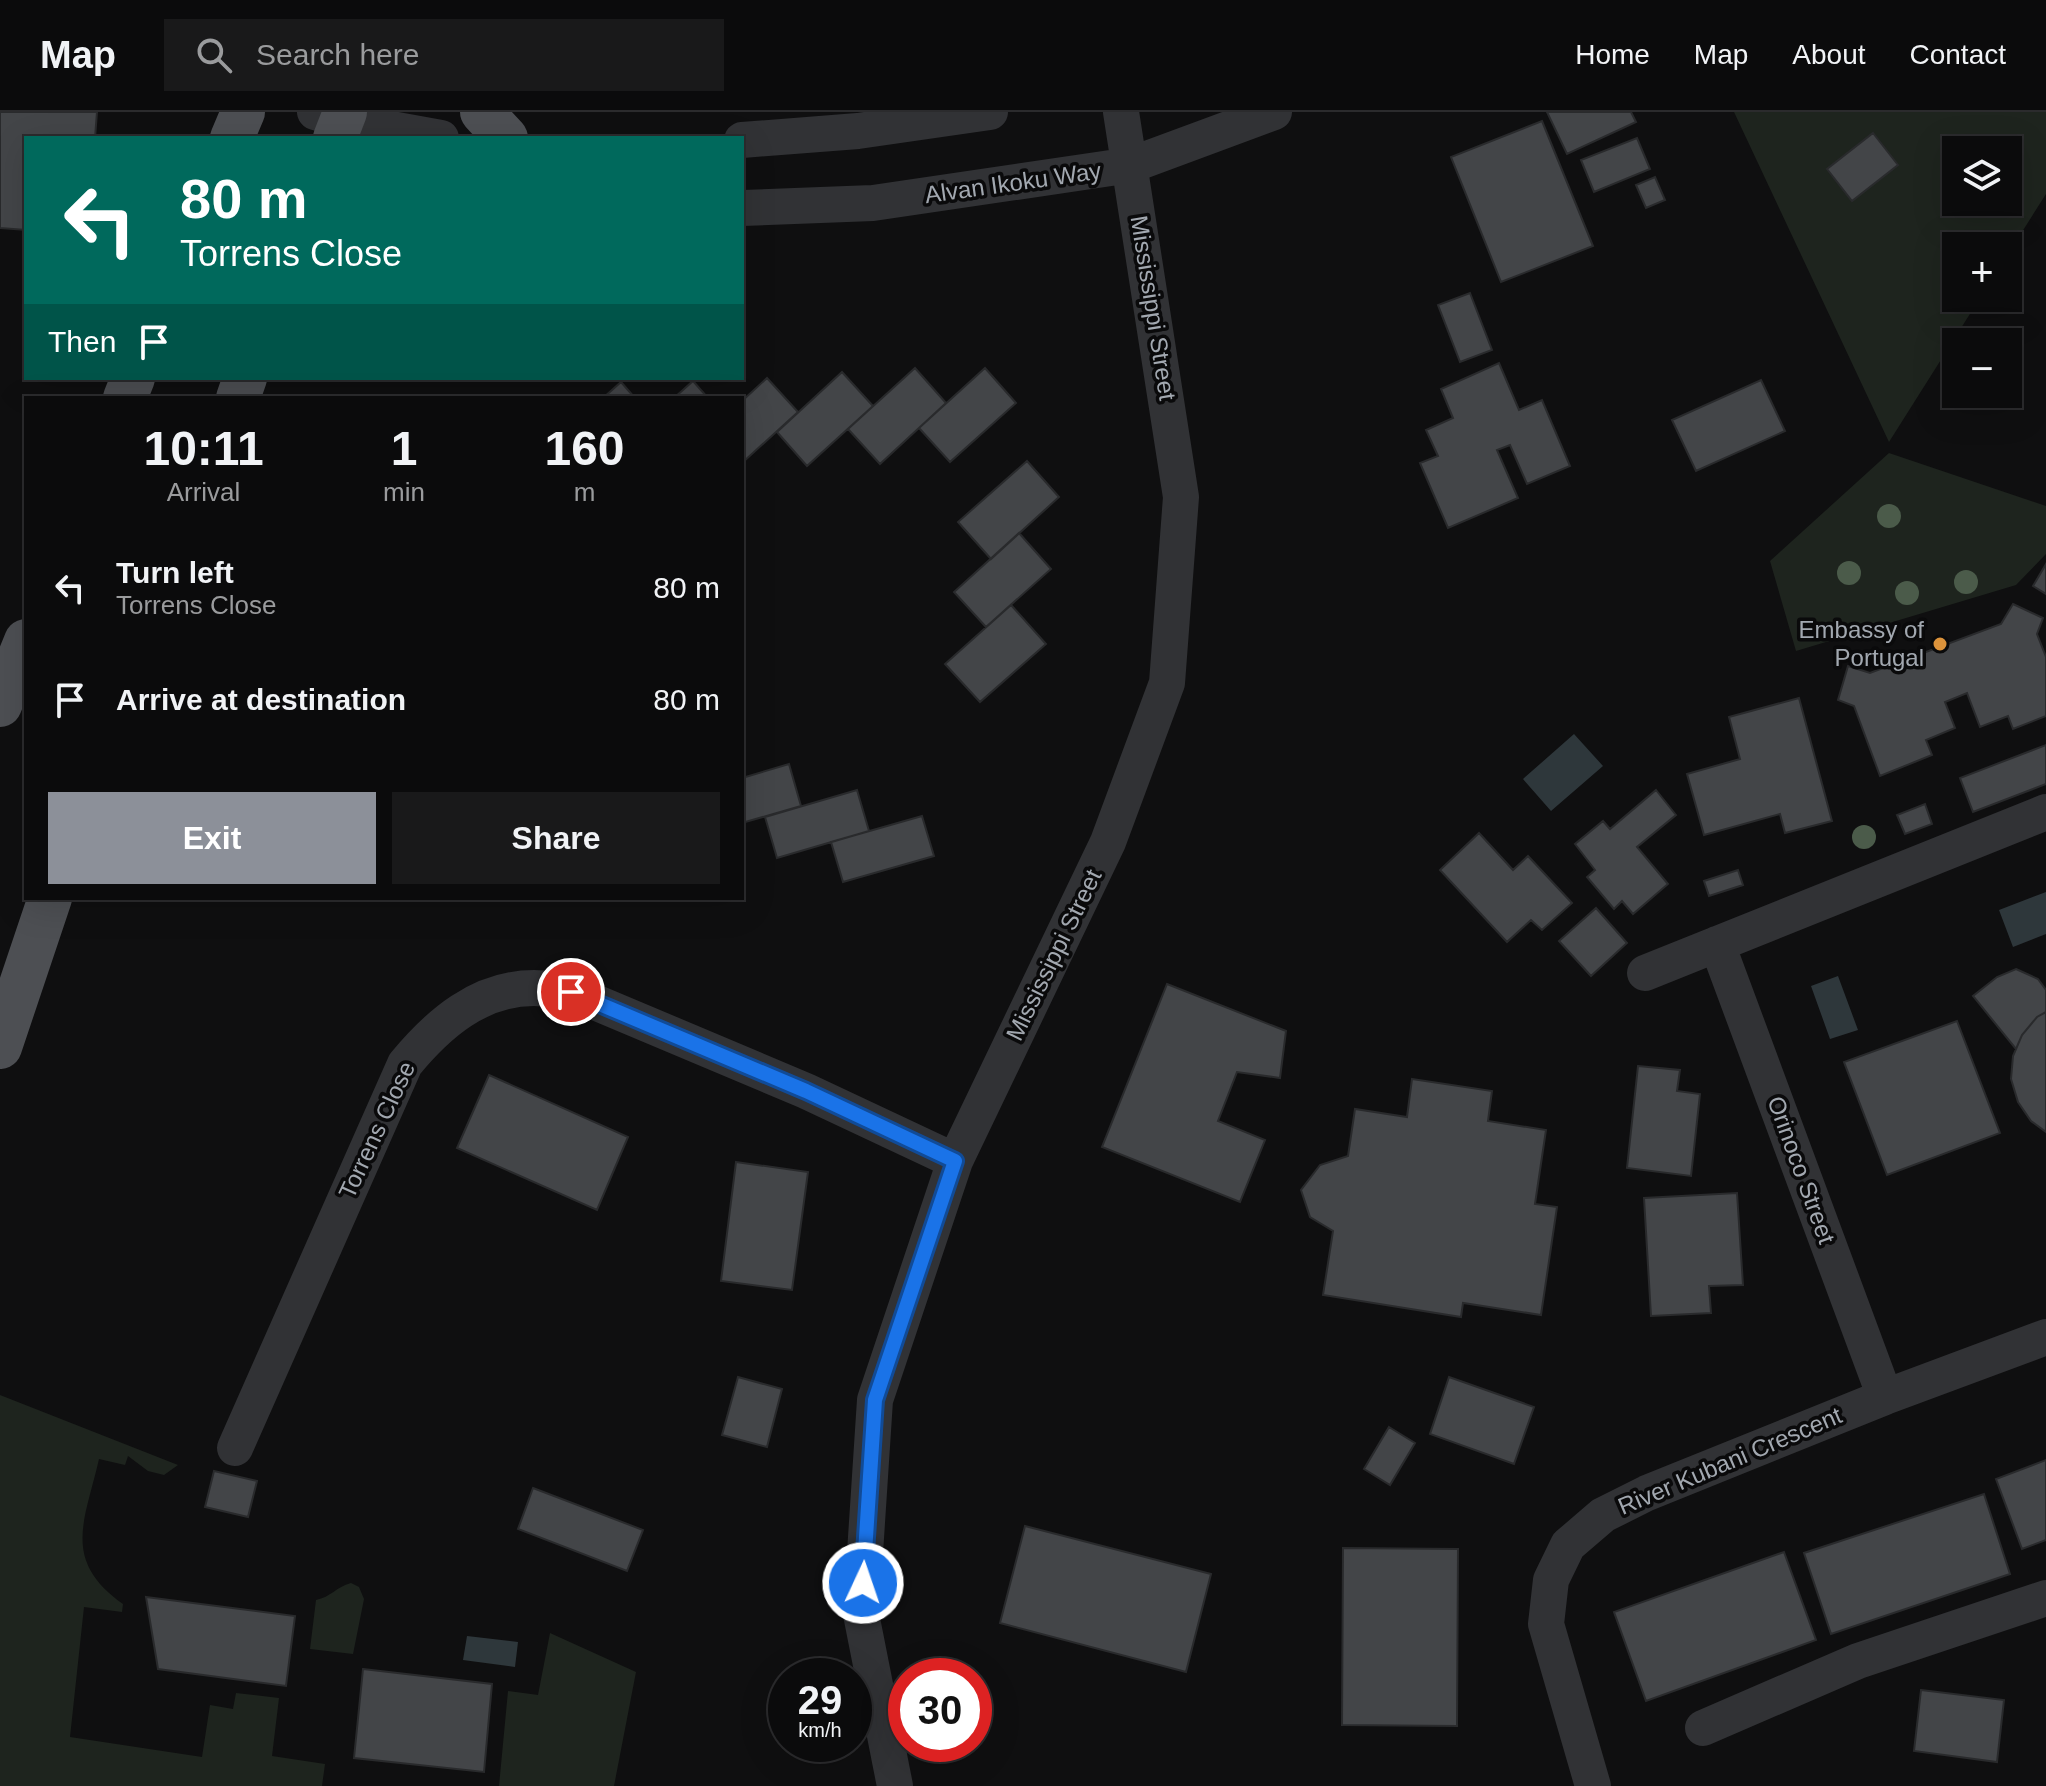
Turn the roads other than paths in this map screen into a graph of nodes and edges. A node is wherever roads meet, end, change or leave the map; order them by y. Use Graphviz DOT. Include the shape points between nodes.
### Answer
graph roads {
  1 [pos="243,112"];
  2 [pos="482,112"];
  3 [pos="990,112"];
  4 [pos="1121,112"];
  5 [pos="1274,112"];
  6 [pos="334,120"];
  7 [pos="233,136"];
  8 [pos="429,136"];
  9 [pos="504,136"];
  10 [pos="744,140"];
  11 [pos="1131,165"];
  12 [pos="744,208"];
  13 [pos="24,646"];
  14 [pos="0,705"];
  15 [pos="2046,812"];
  16 [pos="49,900"];
  17 [pos="1717,944"];
  18 [pos="1645,973"];
  19 [pos="0,1047"];
  20 [pos="955,1161"];
  21 [pos="2046,1337"];
  22 [pos="1885,1397"];
  23 [pos="235,1448"];
  24 [pos="2046,1598"];
  25 [pos="1703,1728"];
  26 [pos="895,1786"];
  27 [pos="1593,1786"];
  1 -- 7 [label="main road"];
  2 -- 9 [label="main road"];
  3 -- 10 [label="street" via="858,131"];
  4 -- 11 [label="street, Mississippi Street"];
  5 -- 11 [label="street, Alvan Ikoku Way"];
  6 -- 8 [label="street"];
  11 -- 12 [label="street, Alvan Ikoku Way" via="873,203"];
  11 -- 20 [label="street, Mississippi Street" via="1181,497 1167,683 1108,842"];
  13 -- 14 [label="main road"];
  15 -- 17 [label="street"];
  16 -- 19 [label="main road"];
  17 -- 18 [label="street"];
  17 -- 22 [label="street, Orinoco Street"];
  20 -- 23 [label="street, Torrens Close" via="806,1091 571,992 533,988 493,994 455,1014 405,1064"];
  20 -- 26 [label="street, Mississippi Street" via="875,1400 861,1614"];
  21 -- 22 [label="street, River Kubani Crescent"];
  22 -- 27 [label="street, River Kubani Crescent" via="1647,1493 1603,1515 1568,1545 1551,1580 1546,1624"];
  24 -- 25 [label="street" via="1858,1661"];
}
